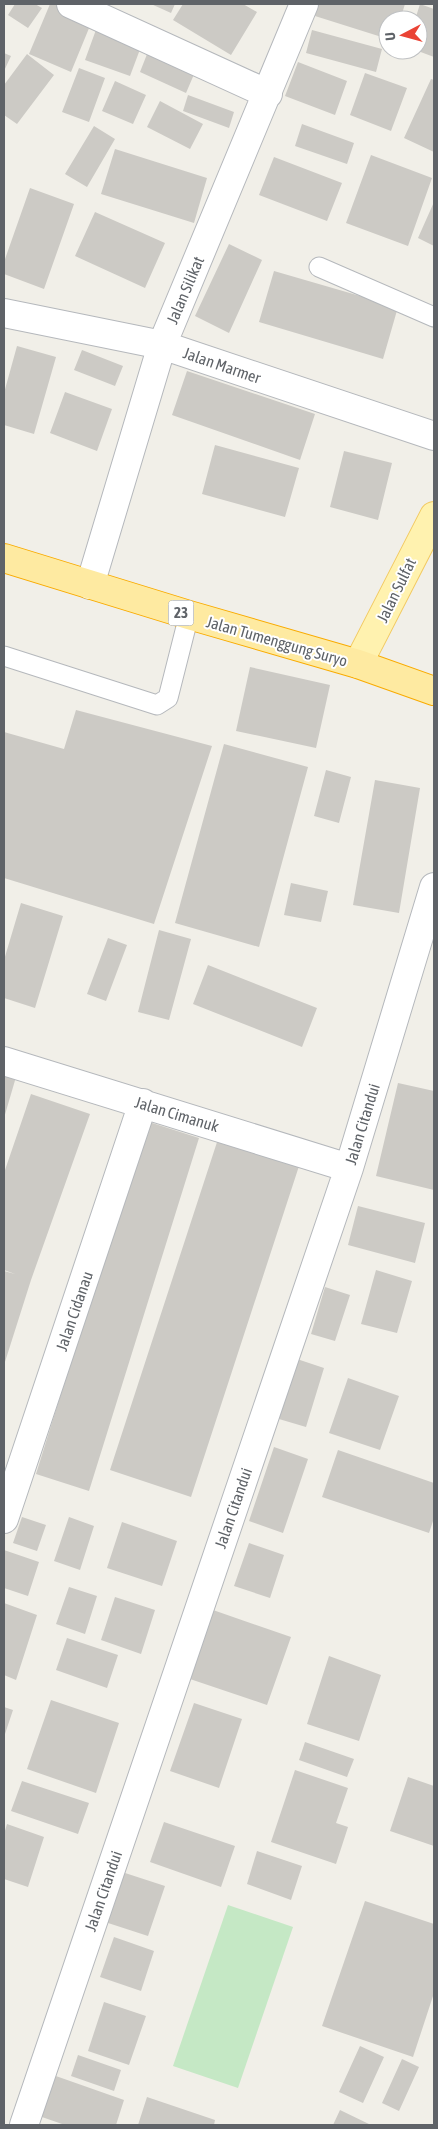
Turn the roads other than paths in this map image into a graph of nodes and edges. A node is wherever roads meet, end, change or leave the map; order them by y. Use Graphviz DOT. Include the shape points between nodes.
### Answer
graph roads {
  1 [pos="71,4"];
  2 [pos="304,4"];
  3 [pos="268,94"];
  4 [pos="319,267"];
  5 [pos="4,313"];
  6 [pos="434,317"];
  7 [pos="162,345"];
  8 [pos="434,436"];
  9 [pos="434,516"];
  10 [pos="4,558"];
  11 [pos="90,585"];
  12 [pos="189,615"];
  13 [pos="4,656"];
  14 [pos="358,664"];
  15 [pos="434,691"];
  16 [pos="434,888"];
  17 [pos="4,1061"];
  18 [pos="143,1103"];
  19 [pos="349,1168"];
  20 [pos="4,1519"];
  21 [pos="24,2125"];
  1 -- 3 [label="street"];
  2 -- 3 [label="street, Jalan Silikat"];
  3 -- 7 [label="street, Jalan Silikat"];
  4 -- 6 [label="lane"];
  5 -- 7 [label="street, Jalan Marmer"];
  7 -- 8 [label="street, Jalan Marmer"];
  7 -- 11 [label="street, Jalan Silikat"];
  9 -- 14 [label="main road, Jalan Sulfat"];
  10 -- 11 [label="highway, Jalan Tumenggung Suryo / 23"];
  11 -- 12 [label="highway, Jalan Tumenggung Suryo / 23"];
  12 -- 13 [label="lane" via="168,698 157,706"];
  12 -- 14 [label="highway, Jalan Tumenggung Suryo / 23"];
  14 -- 15 [label="highway, Jalan Tumenggung Suryo / 23"];
  16 -- 19 [label="street, Jalan Citandui"];
  17 -- 18 [label="street, Jalan Cimanuk"];
  18 -- 19 [label="street, Jalan Cimanuk"];
  18 -- 20 [label="street, Jalan Cidanau"];
  19 -- 21 [label="street, Jalan Citandui"];
}
